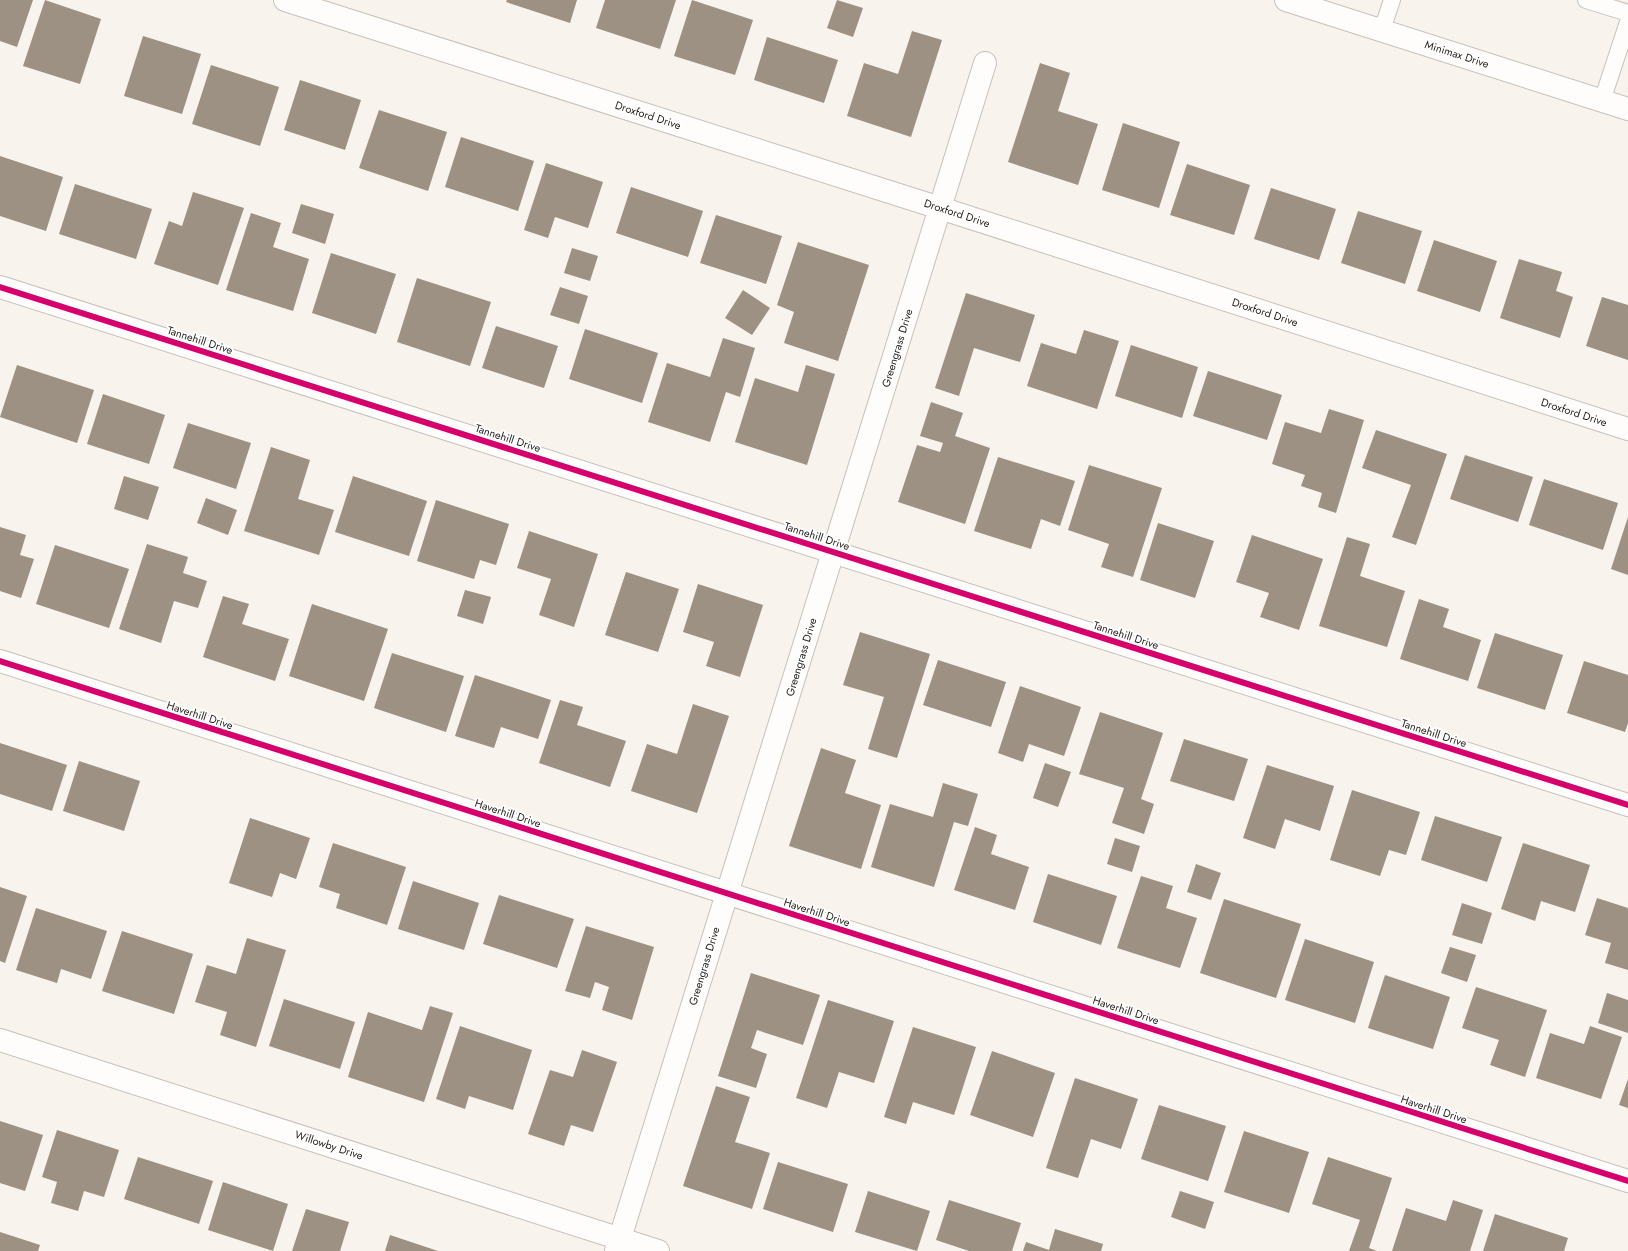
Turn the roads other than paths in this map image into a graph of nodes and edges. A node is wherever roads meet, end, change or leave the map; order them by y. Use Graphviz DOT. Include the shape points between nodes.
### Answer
graph roads {
  1 [pos="285,0"];
  2 [pos="1286,0"];
  3 [pos="1392,0"];
  4 [pos="1586,0"];
  5 [pos="1628,13"];
  6 [pos="1628,22"];
  7 [pos="1382,30"];
  8 [pos="985,63"];
  9 [pos="1602,101"];
  10 [pos="1628,109"];
  11 [pos="940,208"];
  12 [pos="0,287"];
  13 [pos="1628,429"];
  14 [pos="833,552"];
  15 [pos="0,661"];
  16 [pos="1628,805"];
  17 [pos="727,894"];
  18 [pos="0,1040"];
  19 [pos="1628,1181"];
  20 [pos="618,1245"];
  21 [pos="658,1251"];
  1 -- 11 [label="street, Droxford Drive"];
  2 -- 7 [label="street, Minimax Drive"];
  3 -- 7 [label="lane"];
  4 -- 5 [label="lane"];
  6 -- 9 [label="lane"];
  7 -- 9 [label="street, Minimax Drive"];
  8 -- 11 [label="street, Greengrass Drive"];
  9 -- 10 [label="street, Minimax Drive"];
  11 -- 13 [label="street, Droxford Drive"];
  11 -- 14 [label="street, Greengrass Drive"];
  12 -- 14 [label="street, Tannehill Drive"];
  14 -- 16 [label="street, Tannehill Drive"];
  14 -- 17 [label="street, Greengrass Drive"];
  15 -- 17 [label="street, Haverhill Drive"];
  17 -- 19 [label="street, Haverhill Drive"];
  17 -- 20 [label="street, Greengrass Drive"];
  18 -- 20 [label="street, Willowby Drive"];
  20 -- 21 [label="street, Willowby Drive"];
}
